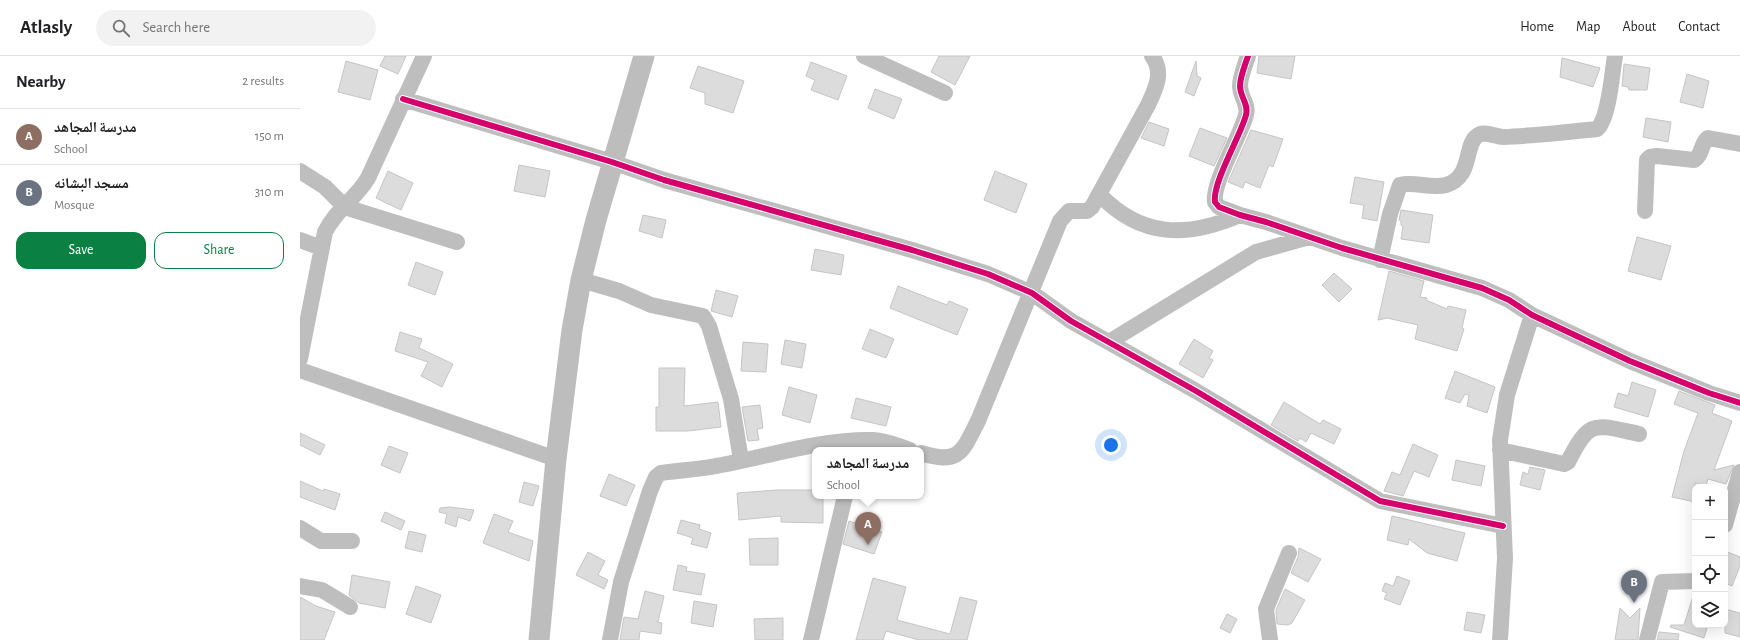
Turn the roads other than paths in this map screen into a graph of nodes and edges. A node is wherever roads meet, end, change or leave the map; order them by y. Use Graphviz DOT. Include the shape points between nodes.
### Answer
graph roads {
  1 [pos="424,56"];
  2 [pos="644,56"];
  3 [pos="864,56"];
  4 [pos="1153,56"];
  5 [pos="1248,56"];
  6 [pos="1615,56"];
  7 [pos="945,93"];
  8 [pos="403,99"];
  9 [pos="1740,144"];
  10 [pos="612,162"];
  11 [pos="300,171"];
  12 [pos="1099,194"];
  13 [pos="343,205"];
  14 [pos="1645,211"];
  15 [pos="1240,215"];
  16 [pos="1309,236"];
  17 [pos="300,240"];
  18 [pos="457,242"];
  19 [pos="320,248"];
  20 [pos="1380,260"];
  21 [pos="581,280"];
  22 [pos="1032,292"];
  23 [pos="1532,315"];
  24 [pos="1109,342"];
  25 [pos="300,359"];
  26 [pos="300,370"];
  27 [pos="1740,403"];
  28 [pos="1639,434"];
  29 [pos="850,446"];
  30 [pos="836,447"];
  31 [pos="902,447"];
  32 [pos="812,449"];
  33 [pos="1500,450"];
  34 [pos="924,455"];
  35 [pos="556,459"];
  36 [pos="740,460"];
  37 [pos="1740,472"];
  38 [pos="843,499"];
  39 [pos="1726,520"];
  40 [pos="1503,526"];
  41 [pos="300,528"];
  42 [pos="352,541"];
  43 [pos="1290,553"];
  44 [pos="1692,581"];
  45 [pos="300,586"];
  46 [pos="350,607"];
  47 [pos="539,640"];
  48 [pos="610,640"];
  49 [pos="811,640"];
  50 [pos="1270,640"];
  51 [pos="1500,640"];
  52 [pos="1647,640"];
  1 -- 8 [label="street"];
  2 -- 10 [label="main road"];
  3 -- 7 [label="street"];
  4 -- 12 [label="street" via="1159,75 1156,87"];
  5 -- 15 [label="street" via="1240,86 1247,108 1246,116 1215,199 1219,206"];
  6 -- 20 [label="street" via="1601,126 1597,129 1476,136 1463,172 1456,179 1446,185 1400,185 1390,214"];
  8 -- 10 [label="street"];
  8 -- 13 [label="street" via="368,178 357,194"];
  9 -- 14 [label="street" via="1708,138 1694,160 1650,157 1647,160"];
  10 -- 21 [label="main road"];
  10 -- 22 [label="street" via="664,180 912,250 988,274"];
  11 -- 13 [label="street" via="325,187"];
  12 -- 15 [label="street" via="1118,211 1141,224 1155,228 1198,230"];
  12 -- 22 [label="street" via="1087,211 1069,211 1063,216 1042,262"];
  13 -- 18 [label="street"];
  13 -- 19 [label="street" via="327,227"];
  15 -- 16 [label="street"];
  16 -- 20 [label="street"];
  16 -- 24 [label="street" via="1256,252"];
  17 -- 19 [label="street"];
  19 -- 25 [label="street"];
  20 -- 23 [label="street" via="1482,288 1510,300"];
  21 -- 35 [label="main road"];
  21 -- 36 [label="street" via="619,291 651,305 703,316 709,326 731,399"];
  22 -- 24 [label="street" via="1055,311"];
  22 -- 34 [label="street" via="965,447 960,454 953,457"];
  23 -- 27 [label="street" via="1630,361"];
  23 -- 33 [label="street" via="1507,395"];
  24 -- 40 [label="street" via="1380,501"];
  26 -- 35 [label="street"];
  28 -- 33 [label="street" via="1605,427 1590,430 1583,434 1568,462 1564,464"];
  29 -- 30 [label="street"];
  29 -- 31 [label="street" via="873,440"];
  32 -- 36 [label="street" via="778,451"];
  33 -- 40 [label="street"];
  35 -- 47 [label="main road"];
  36 -- 48 [label="street" via="661,473 656,477 621,582"];
  37 -- 39 [label="street"];
  38 -- 49 [label="street"];
  40 -- 51 [label="street" via="1504,588"];
  41 -- 42 [label="street" via="321,541"];
  43 -- 50 [label="street" via="1266,609"];
  44 -- 52 [label="street" via="1662,582"];
  45 -- 46 [label="street" via="322,590"];
}
